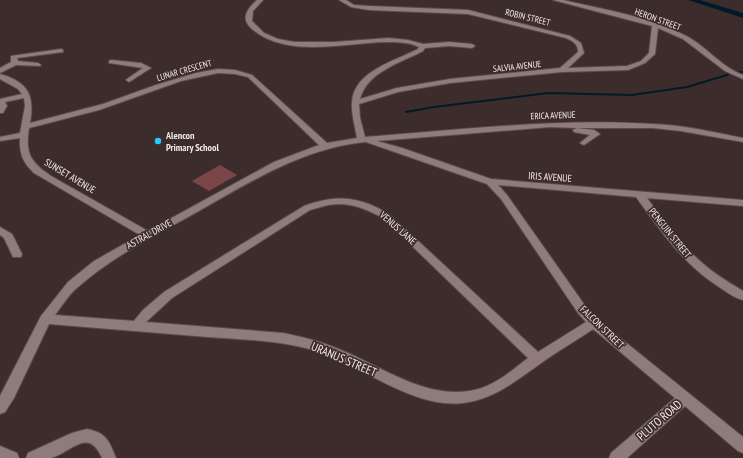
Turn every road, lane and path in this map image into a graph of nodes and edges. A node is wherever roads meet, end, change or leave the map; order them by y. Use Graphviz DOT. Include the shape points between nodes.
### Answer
graph roads {
  1 [pos="260,0"];
  2 [pos="342,0"];
  3 [pos="556,0"];
  4 [pos="655,26"];
  5 [pos="422,46"];
  6 [pos="472,46"];
  7 [pos="61,51"];
  8 [pos="14,60"];
  9 [pos="111,62"];
  10 [pos="38,65"];
  11 [pos="562,70"];
  12 [pos="0,71"];
  13 [pos="0,76"];
  14 [pos="743,77"];
  15 [pos="129,80"];
  16 [pos="26,95"];
  17 [pos="355,103"];
  18 [pos="0,111"];
  19 [pos="520,127"];
  20 [pos="25,130"];
  21 [pos="0,139"];
  22 [pos="362,140"];
  23 [pos="743,140"];
  24 [pos="584,143"];
  25 [pos="325,146"];
  26 [pos="490,182"];
  27 [pos="639,194"];
  28 [pos="743,203"];
  29 [pos="0,230"];
  30 [pos="148,235"];
  31 [pos="17,254"];
  32 [pos="743,296"];
  33 [pos="45,319"];
  34 [pos="594,323"];
  35 [pos="136,327"];
  36 [pos="537,360"];
  37 [pos="685,398"];
  38 [pos="0,408"];
  39 [pos="743,446"];
  40 [pos="0,453"];
  41 [pos="12,458"];
  42 [pos="33,458"];
  43 [pos="109,458"];
  44 [pos="616,458"];
  1 -- 5 [label="street" via="250,10 248,21 258,32 278,40 325,45 394,40"];
  2 -- 11 [label="street, ROBIN STREET" via="353,6 369,8 459,12 525,22 574,39 580,46 581,53"];
  3 -- 4 [label="street, HERON STREET"];
  4 -- 11 [label="street, SALVIA AVENUE" via="652,54 643,62 618,69"];
  4 -- 14 [label="street, HERON STREET" via="695,44 727,72"];
  5 -- 6 [label="street"];
  5 -- 17 [label="street" via="421,50 382,69 363,82 356,93"];
  7 -- 8 [label="street" via="30,53"];
  8 -- 10 [label="street"];
  8 -- 12 [label="street"];
  9 -- 15 [label="street" via="148,68"];
  11 -- 17 [label="street, SALVIA AVENUE" via="422,85"];
  13 -- 16 [label="street" via="18,85"];
  16 -- 18 [label="street" via="1,101 3,106"];
  16 -- 20 [label="street, SUNSET AVENUE" via="30,108"];
  17 -- 22 [label="street"];
  19 -- 22 [label="street, ERICA AVENUE"];
  19 -- 23 [label="street, ERICA AVENUE" via="578,124 653,126"];
  19 -- 24 [label="street" via="531,131 572,129 595,133 595,136"];
  20 -- 21 [label="street, LUNAR CRESCENT"];
  20 -- 25 [label="street, LUNAR CRESCENT" via="215,70 243,72 250,76"];
  20 -- 30 [label="street, SUNSET AVENUE" via="25,154 34,168"];
  22 -- 25 [label="street, ASTRAL DRIVE"];
  22 -- 26 [label="street, IRIS AVENUE" via="399,150"];
  25 -- 30 [label="street, ASTRAL DRIVE" via="278,164"];
  26 -- 27 [label="street, IRIS AVENUE"];
  26 -- 34 [label="street, FALCON STREET" via="504,197 582,310"];
  27 -- 28 [label="street, IRIS AVENUE"];
  27 -- 32 [label="street, PENGUIN STREET" via="675,242 698,266"];
  29 -- 31 [label="street" via="8,236"];
  30 -- 33 [label="street, ASTRAL DRIVE" via="113,254 83,275 62,296"];
  33 -- 35 [label="street, URANUS STREET"];
  33 -- 38 [label="street, ASTRAL DRIVE"];
  34 -- 36 [label="street, URANUS STREET"];
  34 -- 37 [label="street, FALCON STREET"];
  35 -- 36 [label="street, URANUS STREET" via="252,335 306,343 334,352 434,396 481,394 501,385"];
  35 -- 36 [label="street, VENUS LANE" via="146,313 168,294 307,208 317,204 348,201 373,207 386,216"];
  37 -- 39 [label="street, FALCON STREET"];
  37 -- 44 [label="street, PLUTO ROAD"];
  40 -- 41 [label="street"];
  42 -- 43 [label="street" via="89,434 100,440"];
}
